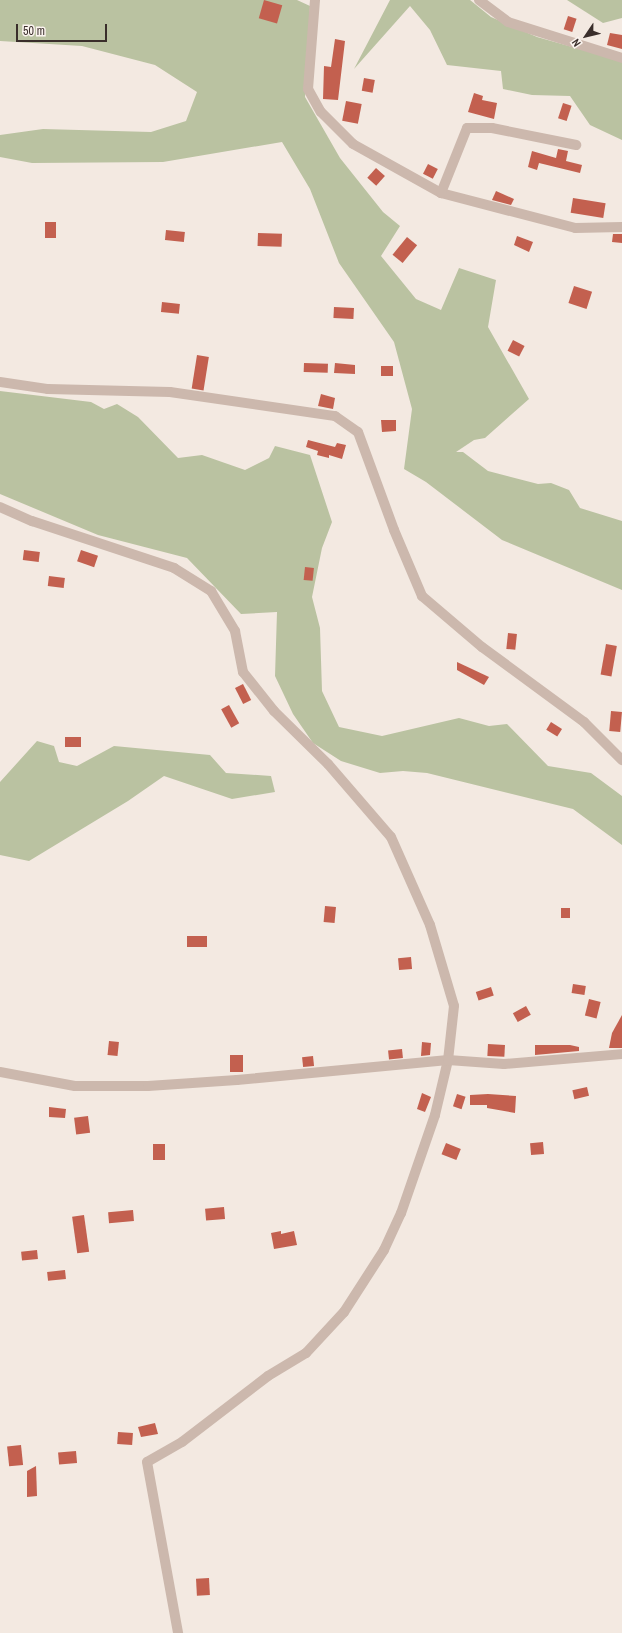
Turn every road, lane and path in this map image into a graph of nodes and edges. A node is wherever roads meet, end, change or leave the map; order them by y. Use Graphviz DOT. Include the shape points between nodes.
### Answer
graph roads {
  1 [pos="315,0"];
  2 [pos="479,0"];
  3 [pos="622,58"];
  4 [pos="576,145"];
  5 [pos="441,192"];
  6 [pos="622,227"];
  7 [pos="0,382"];
  8 [pos="0,507"];
  9 [pos="622,760"];
  10 [pos="622,1054"];
  11 [pos="448,1060"];
  12 [pos="0,1072"];
  13 [pos="178,1633"];
  1 -- 5 [label="street" via="308,90 321,112 353,144"];
  2 -- 3 [label="street" via="508,22"];
  4 -- 5 [label="street" via="492,128 467,128"];
  5 -- 6 [label="street" via="576,228"];
  7 -- 9 [label="street" via="48,389 170,392 335,416 358,432 394,530 422,596 482,647 584,722"];
  8 -- 11 [label="street" via="32,521 174,568 211,591 235,631 244,672 274,711 328,764 391,837 430,925 454,1006"];
  10 -- 11 [label="street" via="504,1064"];
  11 -- 12 [label="street" via="148,1086 75,1086"];
  11 -- 13 [label="street" via="434,1115 401,1213 384,1250 344,1312 306,1353 268,1376 182,1442 147,1462"];
}
